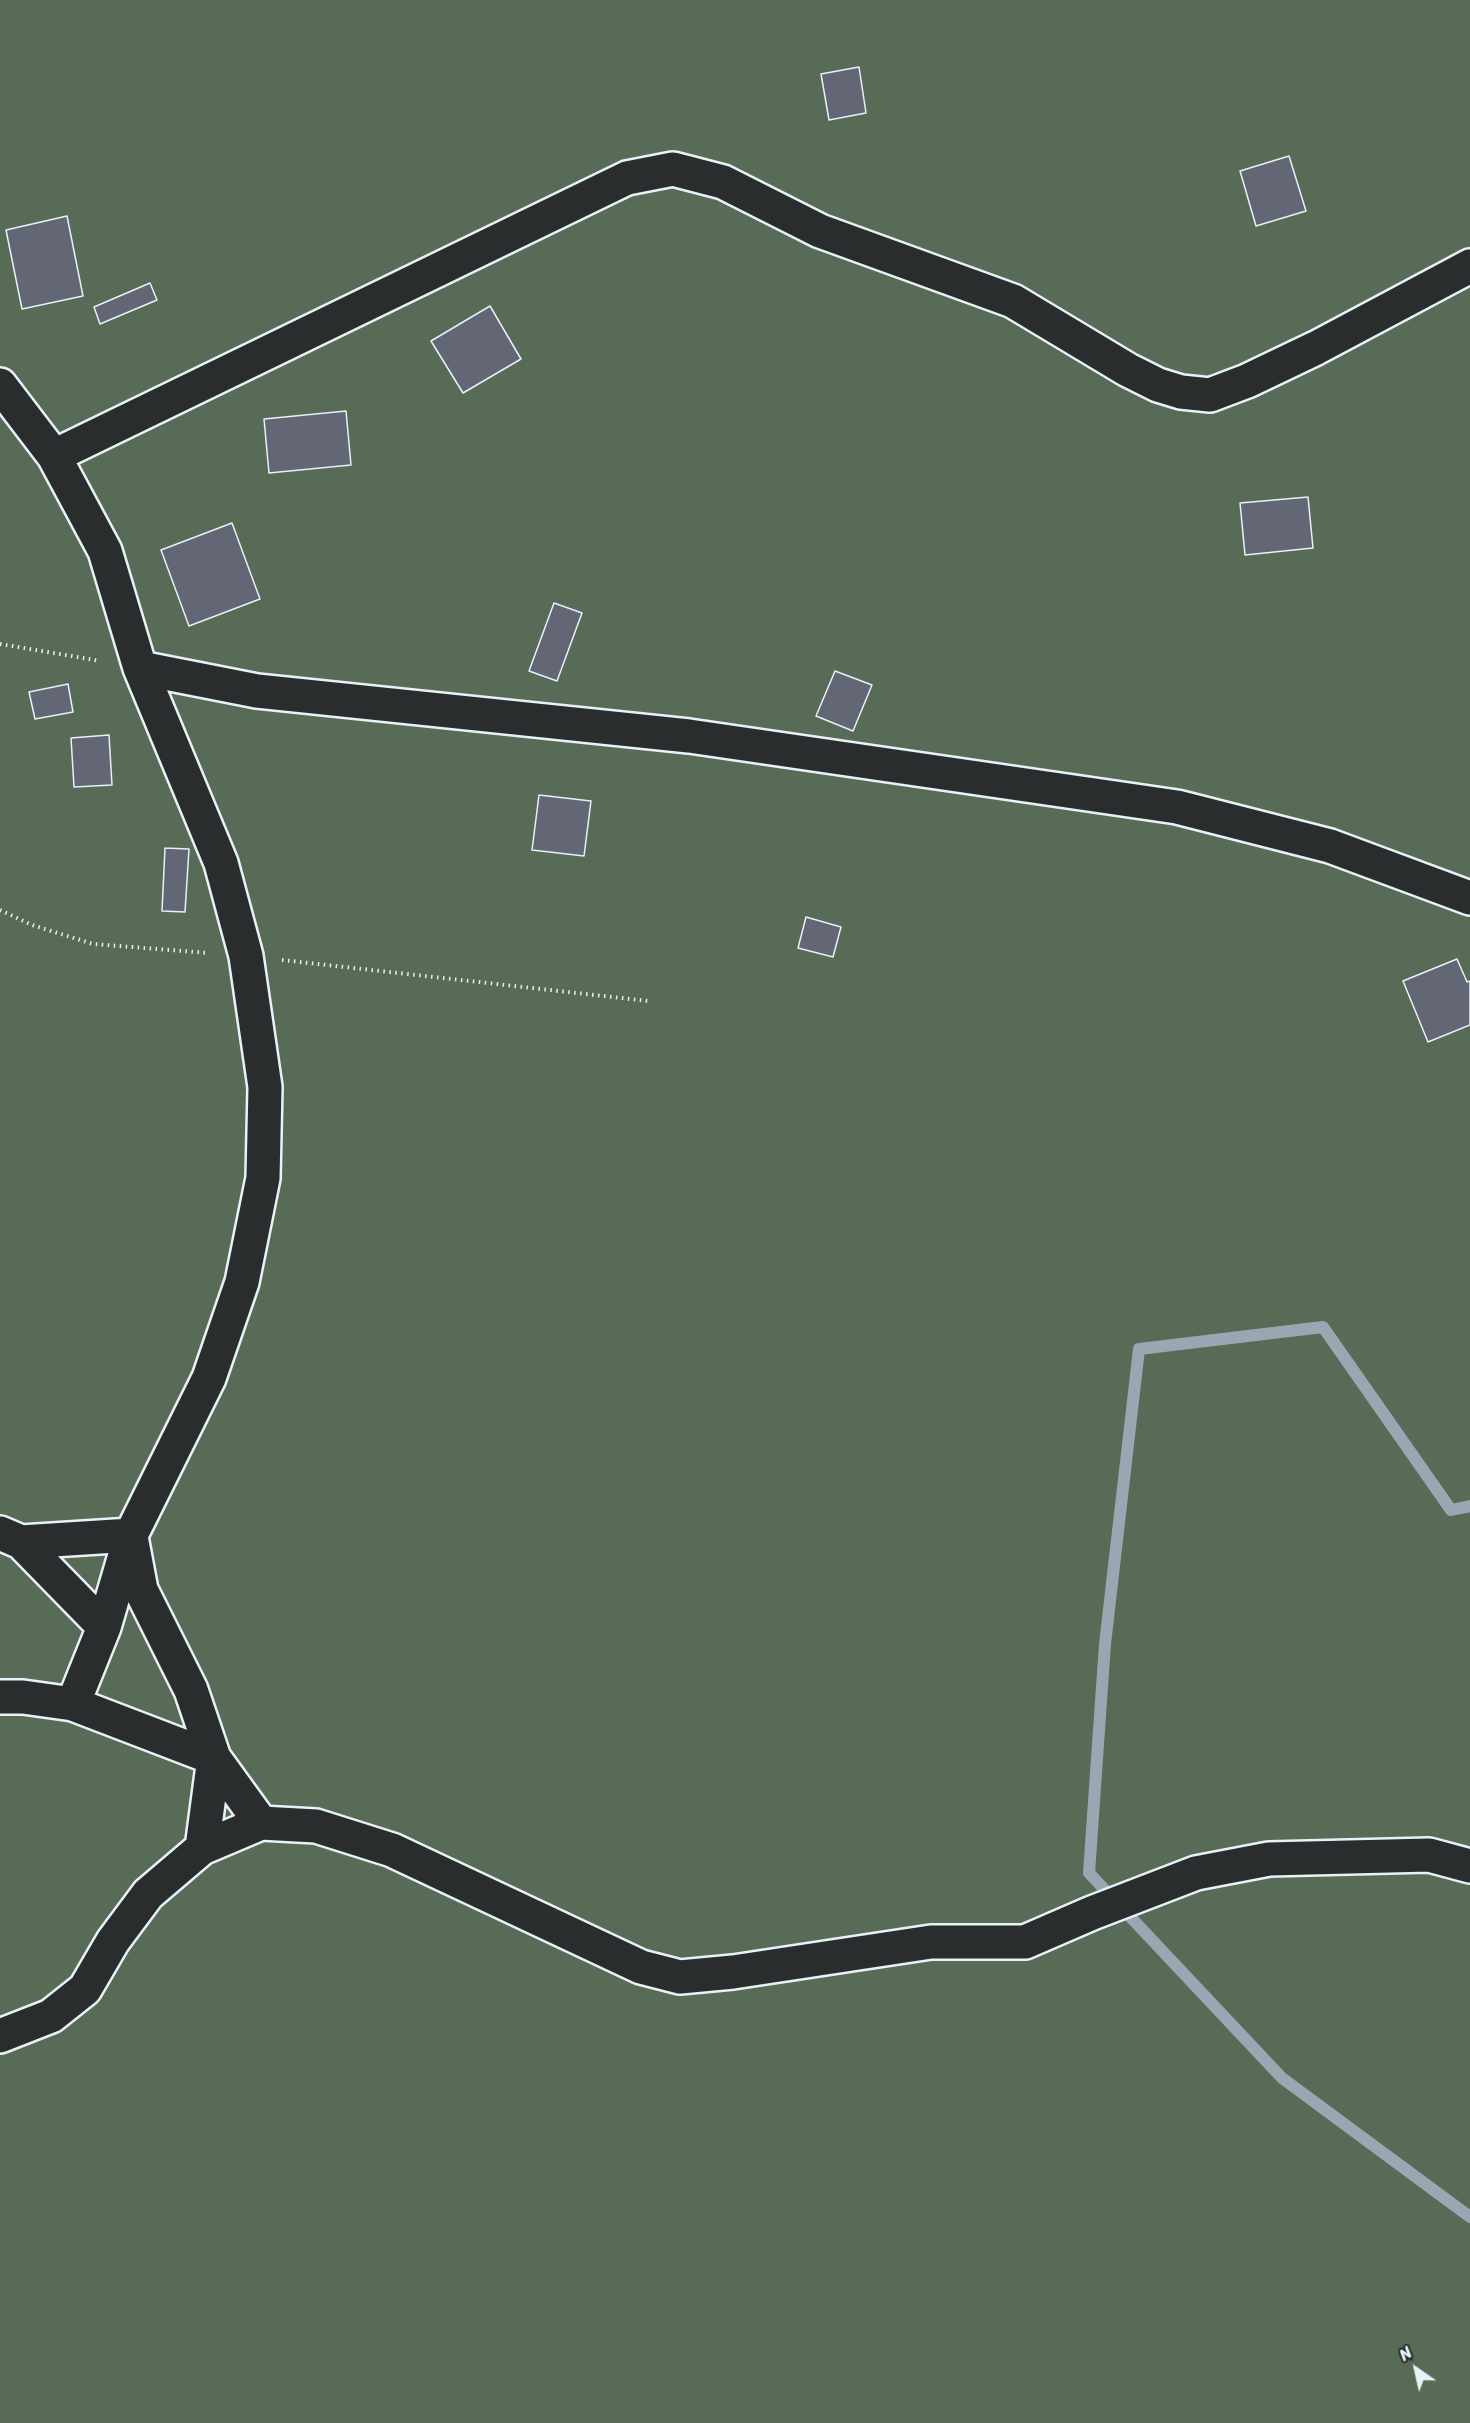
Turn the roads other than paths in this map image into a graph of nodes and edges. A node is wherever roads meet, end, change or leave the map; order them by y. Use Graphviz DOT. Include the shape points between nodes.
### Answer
graph roads {
  1 [pos="1470,266"];
  2 [pos="0,385"];
  3 [pos="54,456"];
  4 [pos="140,668"];
  5 [pos="1470,898"];
  6 [pos="131,1535"];
  7 [pos="10,1537"];
  8 [pos="104,1627"];
  9 [pos="0,1697"];
  10 [pos="74,1704"];
  11 [pos="214,1758"];
  12 [pos="261,1824"];
  13 [pos="202,1848"];
  14 [pos="1470,1866"];
  15 [pos="0,2036"];
  1 -- 3 [label="street" via="1247,381 1210,395 1181,392 1128,370 1013,301 820,231 723,182 673,169 627,178"];
  2 -- 3 [label="street"];
  3 -- 4 [label="street" via="105,551"];
  4 -- 5 [label="street" via="257,691 689,736 1177,807 1330,846"];
  4 -- 6 [label="street" via="221,863 246,956 265,1087 263,1178 242,1282 209,1378"];
  6 -- 7 [label="street"];
  6 -- 8 [label="street"];
  6 -- 11 [label="street" via="141,1590 191,1690"];
  7 -- 8 [label="street"];
  8 -- 10 [label="street"];
  9 -- 10 [label="street"];
  10 -- 11 [label="street"];
  11 -- 12 [label="street"];
  11 -- 13 [label="street"];
  12 -- 13 [label="street"];
  12 -- 14 [label="street" via="316,1826 392,1850 641,1967 680,1977 931,1942 1025,1942 1196,1873 1269,1859 1429,1855"];
  13 -- 15 [label="street" via="148,1894 113,1941 85,1989 51,2016"];
}
